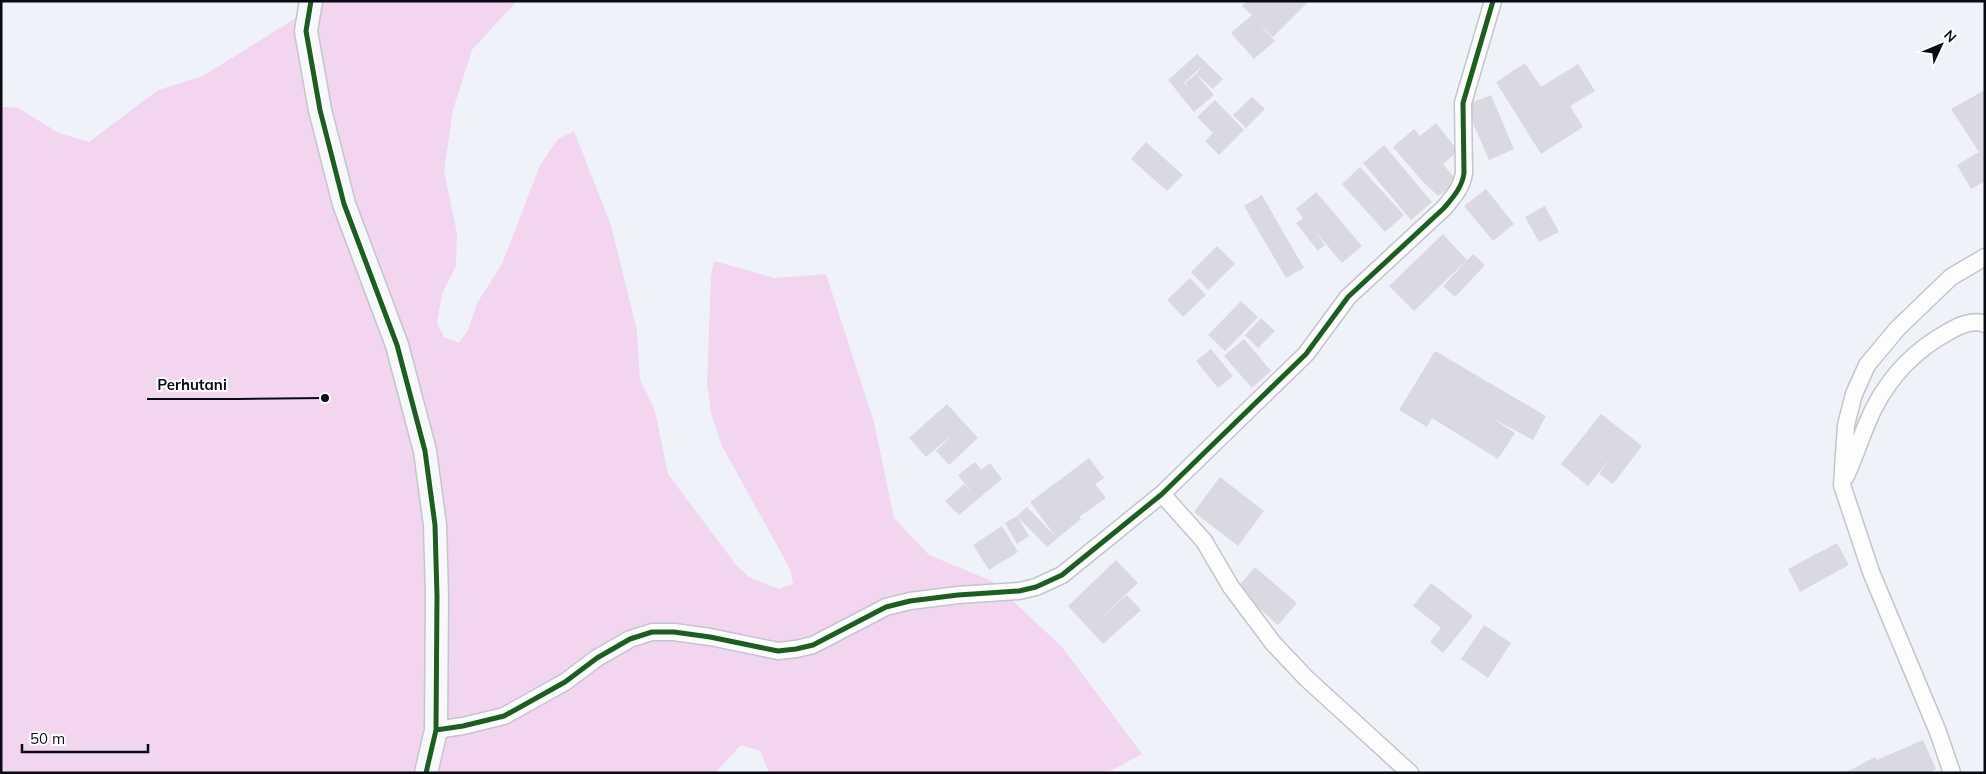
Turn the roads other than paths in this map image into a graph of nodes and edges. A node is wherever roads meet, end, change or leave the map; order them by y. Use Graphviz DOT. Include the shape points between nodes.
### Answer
graph roads {
  1 [pos="311,1"];
  2 [pos="1493,1"];
  3 [pos="1985,257"];
  4 [pos="1985,324"];
  5 [pos="1842,485"];
  6 [pos="1162,494"];
  7 [pos="436,730"];
  8 [pos="426,773"];
  9 [pos="1410,773"];
  10 [pos="1952,773"];
  1 -- 7 [label="street" via="306,31 325,129 344,204 396,345 425,451 435,543"];
  2 -- 6 [label="street" via="1463,104 1463,183 1444,208 1348,297 1306,354"];
  3 -- 5 [label="street" via="1951,277 1898,328 1867,365 1854,394 1846,425"];
  4 -- 5 [label="street" via="1960,325 1928,342 1910,357 1874,409"];
  5 -- 10 [label="street" via="1870,572 1938,732"];
  6 -- 7 [label="street" via="1062,575 1036,587 910,601 886,607 813,645 796,649 778,651 710,637 652,632 630,639 504,716"];
  6 -- 9 [label="street" via="1204,541 1231,587 1273,643 1306,678"];
  7 -- 8 [label="street"];
}
